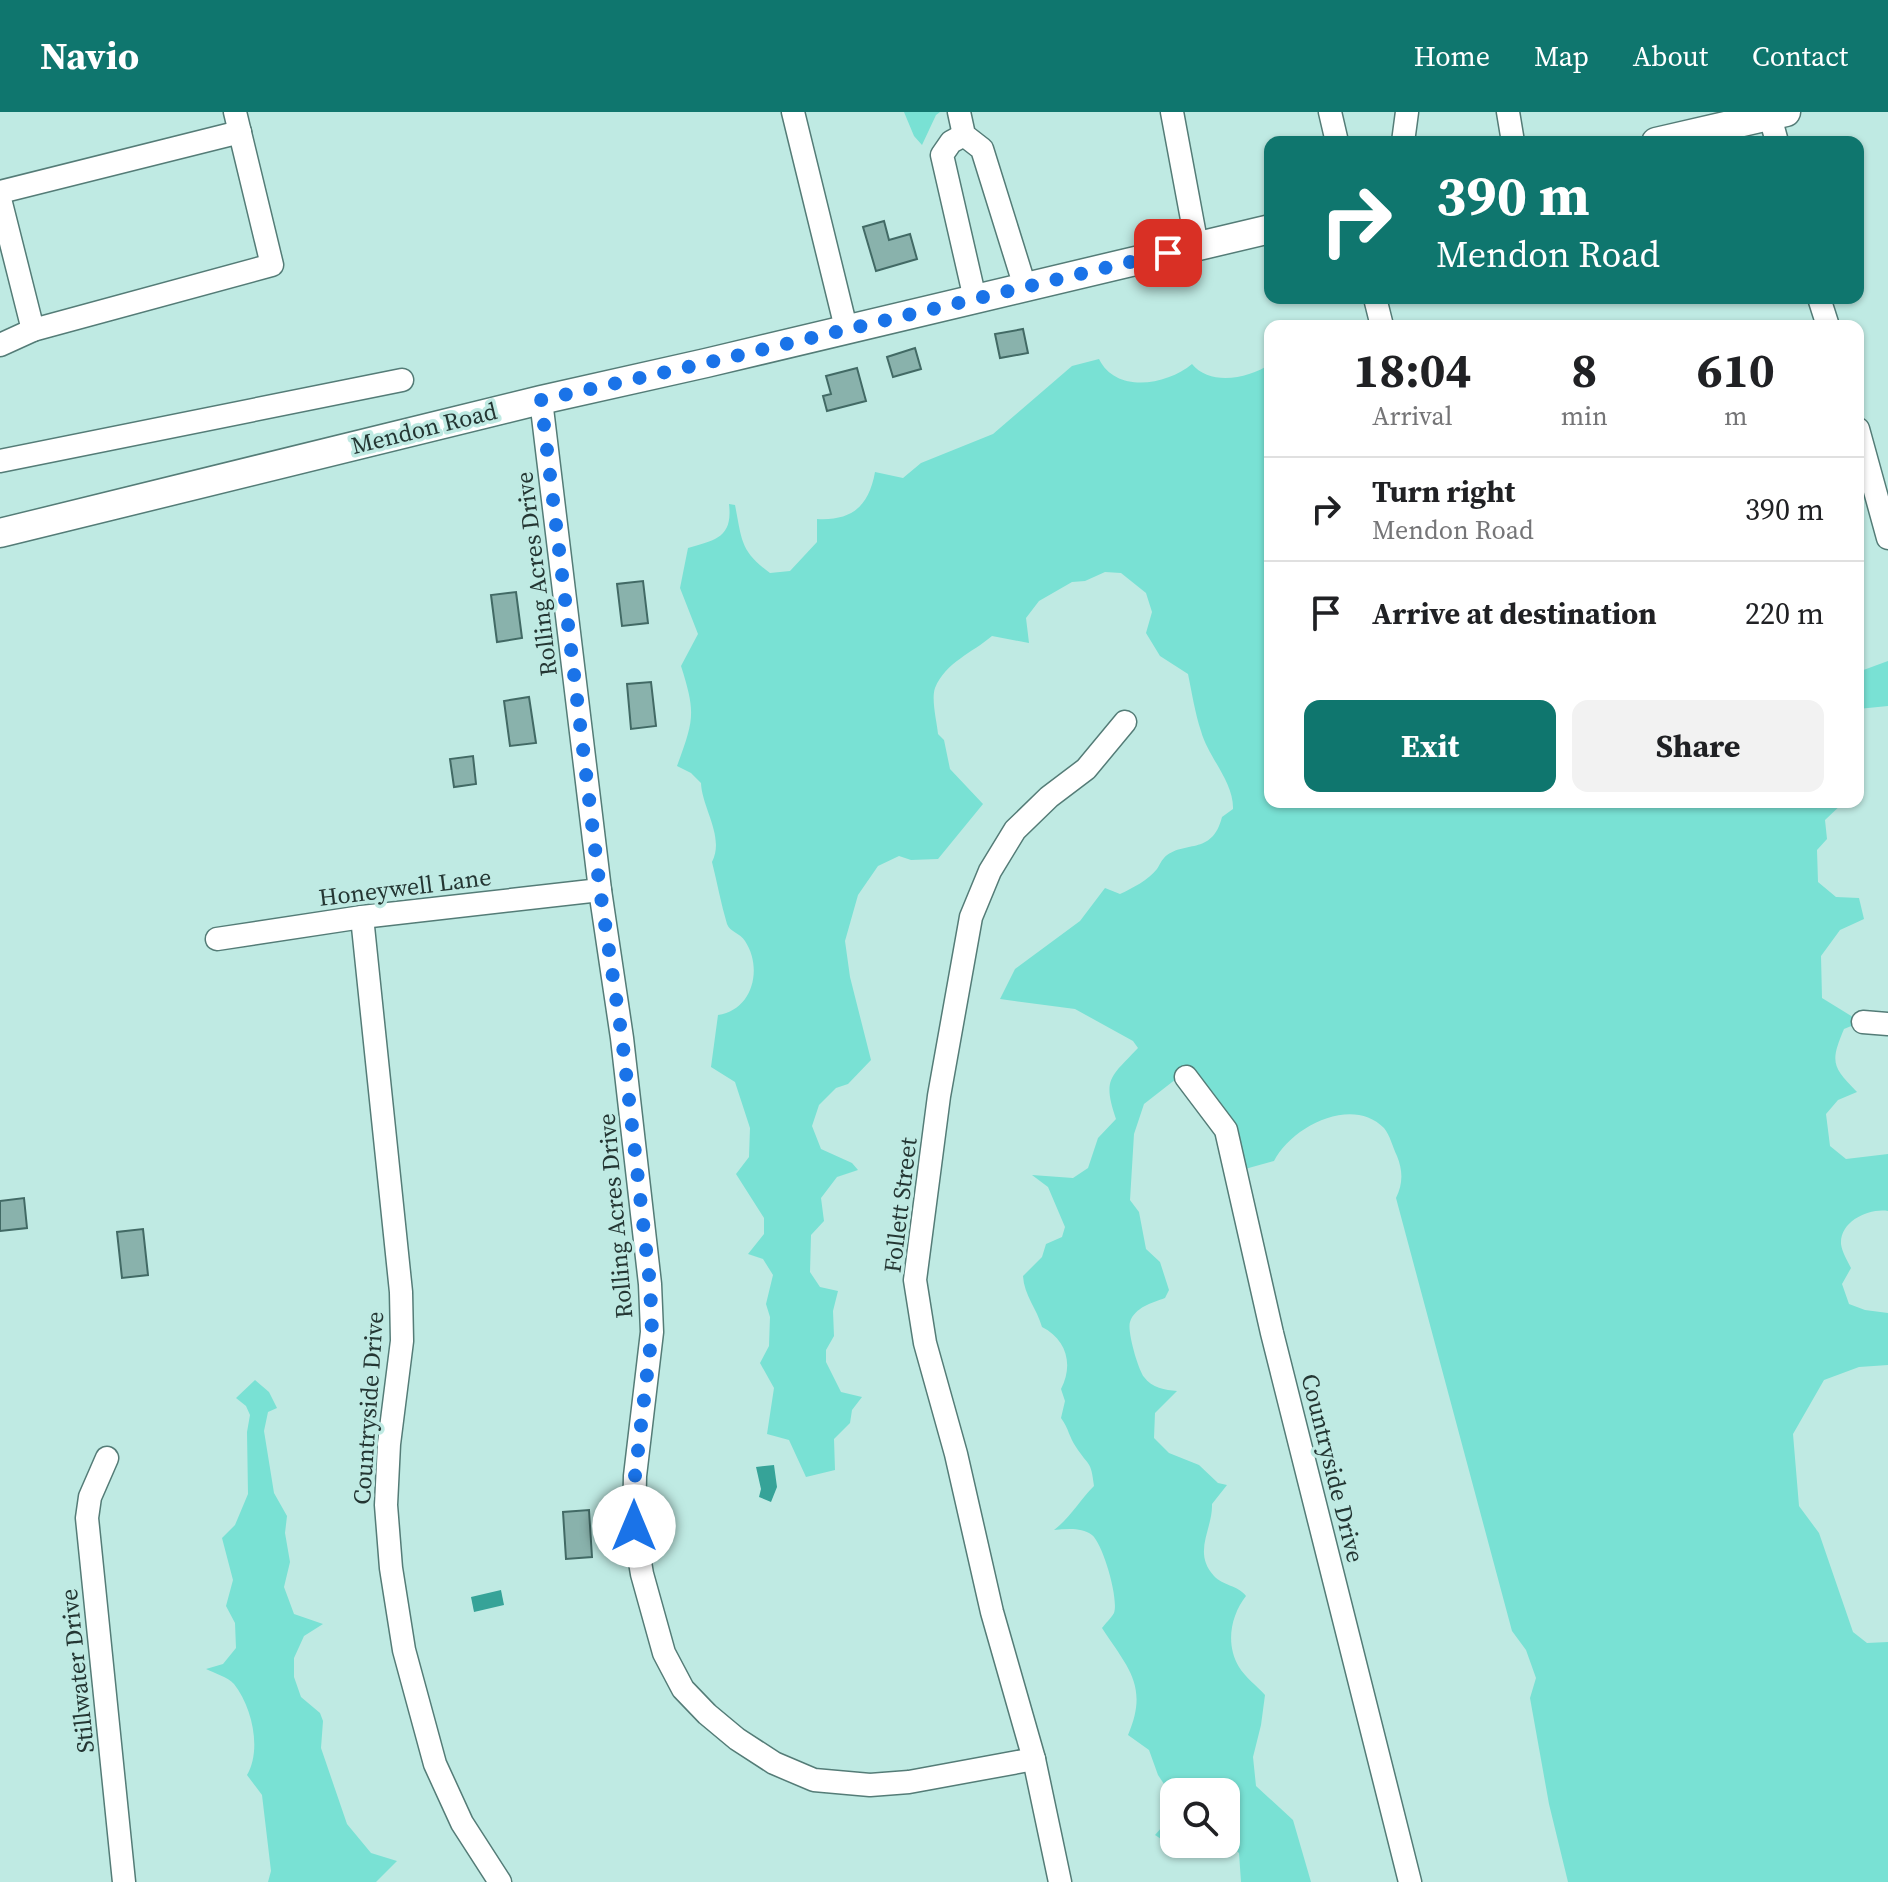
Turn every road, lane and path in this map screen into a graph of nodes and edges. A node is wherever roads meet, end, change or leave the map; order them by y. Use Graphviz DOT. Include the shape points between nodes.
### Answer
graph roads {
  1 [pos="793,112"];
  2 [pos="959,112"];
  3 [pos="1172,112"];
  4 [pos="1330,112"];
  5 [pos="1407,112"];
  6 [pos="1508,112"];
  7 [pos="238,122"];
  8 [pos="1777,123"];
  9 [pos="964,135"];
  10 [pos="1336,136"];
  11 [pos="1404,136"];
  12 [pos="1512,136"];
  13 [pos="1694,136"];
  14 [pos="0,192"];
  15 [pos="2,214"];
  16 [pos="1264,230"];
  17 [pos="1197,246"];
  18 [pos="1025,287"];
  19 [pos="975,299"];
  20 [pos="846,328"];
  21 [pos="33,330"];
  22 [pos="0,345"];
  23 [pos="402,380"];
  24 [pos="541,400"];
  25 [pos="1864,451"];
  26 [pos="0,461"];
  27 [pos="0,533"];
  28 [pos="1888,538"];
  29 [pos="1125,722"];
  30 [pos="600,890"];
  31 [pos="362,917"];
  32 [pos="217,939"];
  33 [pos="1863,1022"];
  34 [pos="1888,1024"];
  35 [pos="1186,1077"];
  36 [pos="107,1458"];
  37 [pos="1034,1759"];
  38 [pos="124,1882"];
  39 [pos="500,1882"];
  40 [pos="1060,1882"];
  41 [pos="1410,1882"];
  1 -- 20 [label="street"];
  2 -- 9 [label="street"];
  3 -- 17 [label="street"];
  4 -- 10 [label="street"];
  5 -- 11 [label="street"];
  6 -- 12 [label="street"];
  7 -- 14 [label="street"];
  7 -- 21 [label="street" via="272,265"];
  8 -- 13 [label="main road"];
  9 -- 18 [label="street" via="982,149"];
  9 -- 19 [label="street" via="942,155"];
  15 -- 21 [label="street"];
  16 -- 17 [label="main road, Mendon Road"];
  17 -- 18 [label="main road, Mendon Road"];
  18 -- 19 [label="main road, Mendon Road"];
  19 -- 20 [label="main road, Mendon Road"];
  20 -- 24 [label="main road, Mendon Road"];
  21 -- 22 [label="street"];
  23 -- 26 [label="street"];
  24 -- 27 [label="main road, Mendon Road"];
  24 -- 30 [label="street, Rolling Acres Drive"];
  25 -- 28 [label="street"];
  29 -- 37 [label="street, Follett Street" via="1086,769 1015,830 971,917 939,1096 915,1280 925,1343"];
  30 -- 31 [label="street, Honeywell Lane"];
  30 -- 37 [label="street, Rolling Acres Drive" via="650,1284 652,1332 634,1526 664,1653 683,1689 707,1714 774,1763 814,1780 909,1782"];
  31 -- 32 [label="street, Honeywell Lane"];
  31 -- 39 [label="street, Countryside Drive" via="401,1292 402,1341 386,1505 391,1568 404,1650 435,1764 462,1823"];
  33 -- 34 [label="street"];
  35 -- 41 [label="street, Countryside Drive" via="1226,1130"];
  36 -- 38 [label="street, Stillwater Drive" via="87,1518"];
  37 -- 40 [label="street, Follett Street"];
}
